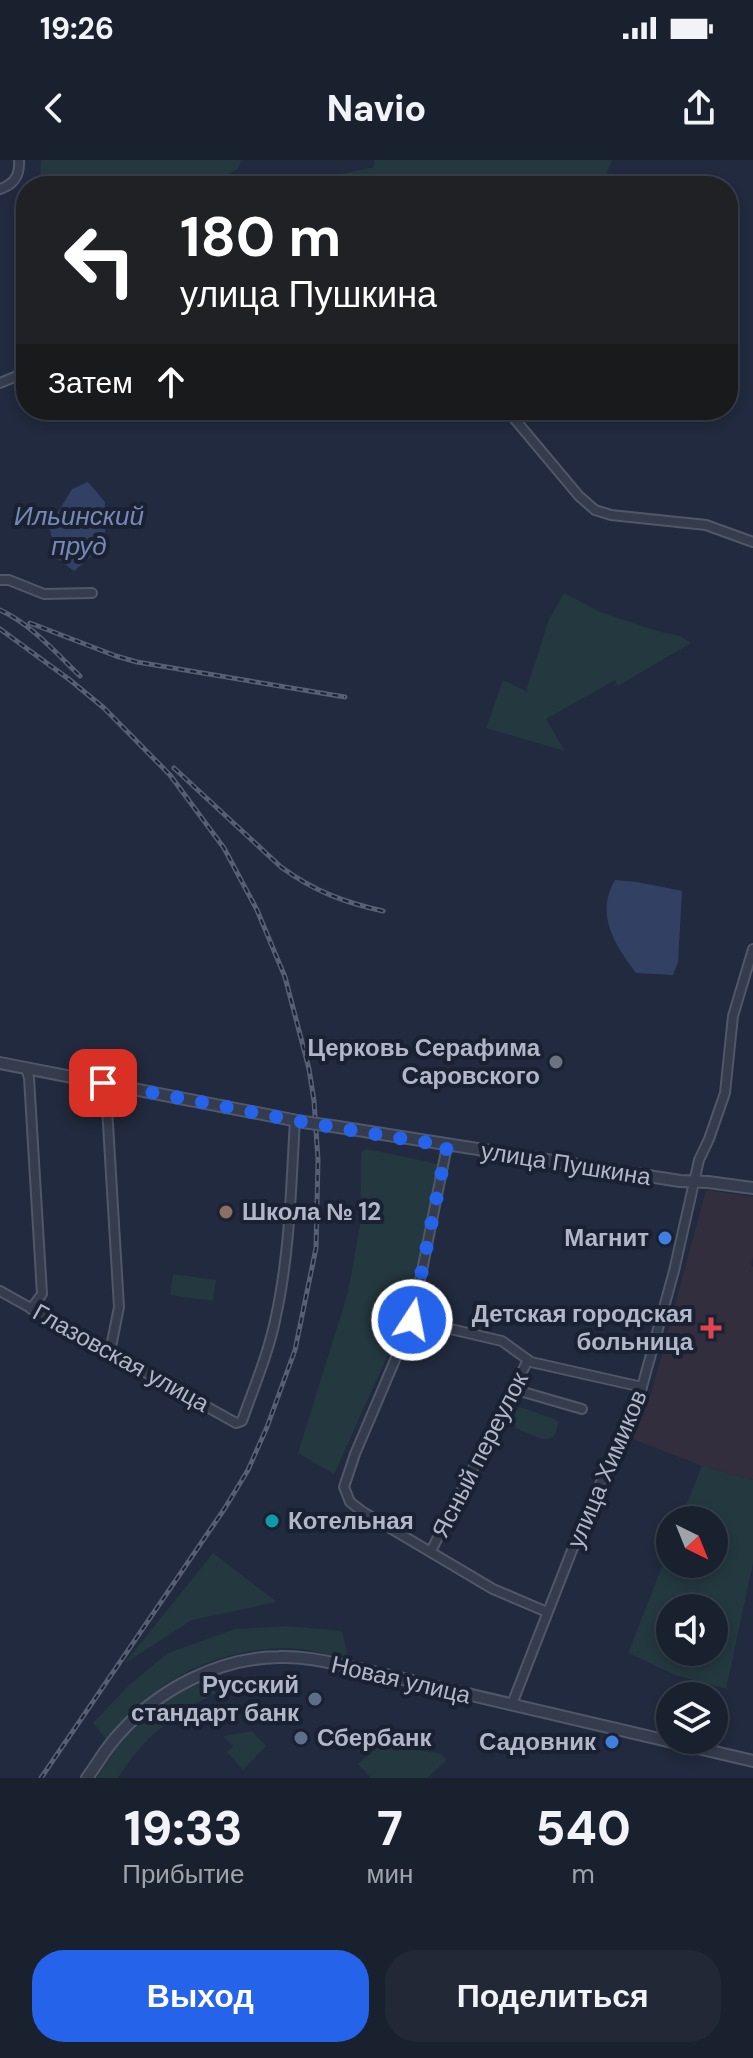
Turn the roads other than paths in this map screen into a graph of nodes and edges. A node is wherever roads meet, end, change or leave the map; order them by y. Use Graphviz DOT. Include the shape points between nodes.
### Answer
graph roads {
  1 [pos="515,420"];
  2 [pos="753,542"];
  3 [pos="0,580"];
  4 [pos="92,593"];
  5 [pos="753,949"];
  6 [pos="0,1063"];
  7 [pos="26,1068"];
  8 [pos="103,1083"];
  9 [pos="299,1121"];
  10 [pos="447,1146"];
  11 [pos="694,1182"];
  12 [pos="753,1188"];
  13 [pos="0,1291"];
  14 [pos="31,1309"];
  15 [pos="412,1320"];
  16 [pos="110,1352"];
  17 [pos="528,1360"];
  18 [pos="642,1387"];
  19 [pos="513,1389"];
  20 [pos="582,1409"];
  21 [pos="431,1551"];
  22 [pos="547,1612"];
  23 [pos="512,1704"];
  24 [pos="753,1761"];
  25 [pos="87,1778"];
  1 -- 2 [label="street" via="595,510 706,525"];
  3 -- 4 [label="street" via="44,594"];
  5 -- 11 [label="street, улица Химиков" via="733,1016 725,1093"];
  6 -- 7 [label="street"];
  7 -- 8 [label="street"];
  7 -- 14 [label="street" via="42,1294"];
  8 -- 9 [label="street"];
  8 -- 16 [label="street" via="119,1307"];
  9 -- 10 [label="street, улица Пушкина, bridge"];
  9 -- 16 [label="street, Глазовская улица" via="276,1319 242,1421 236,1423"];
  10 -- 11 [label="street, улица Пушкина"];
  10 -- 15 [label="street"];
  11 -- 12 [label="street, улица Пушкина"];
  11 -- 18 [label="street, улица Химиков"];
  13 -- 14 [label="street, Глазовская улица"];
  14 -- 16 [label="street, Глазовская улица"];
  15 -- 17 [label="street" via="502,1341"];
  15 -- 21 [label="street" via="344,1487 350,1502 363,1512"];
  17 -- 18 [label="street"];
  17 -- 19 [label="street, Ясный переулок"];
  18 -- 22 [label="street, улица Химиков"];
  19 -- 20 [label="street"];
  19 -- 21 [label="street, Ясный переулок"];
  21 -- 22 [label="street" via="493,1589"];
  22 -- 23 [label="street, улица Химиков"];
  23 -- 24 [label="street, Новая улица"];
  23 -- 25 [label="street, Новая улица" via="318,1660 254,1660 193,1678 151,1703 118,1734"];
}
